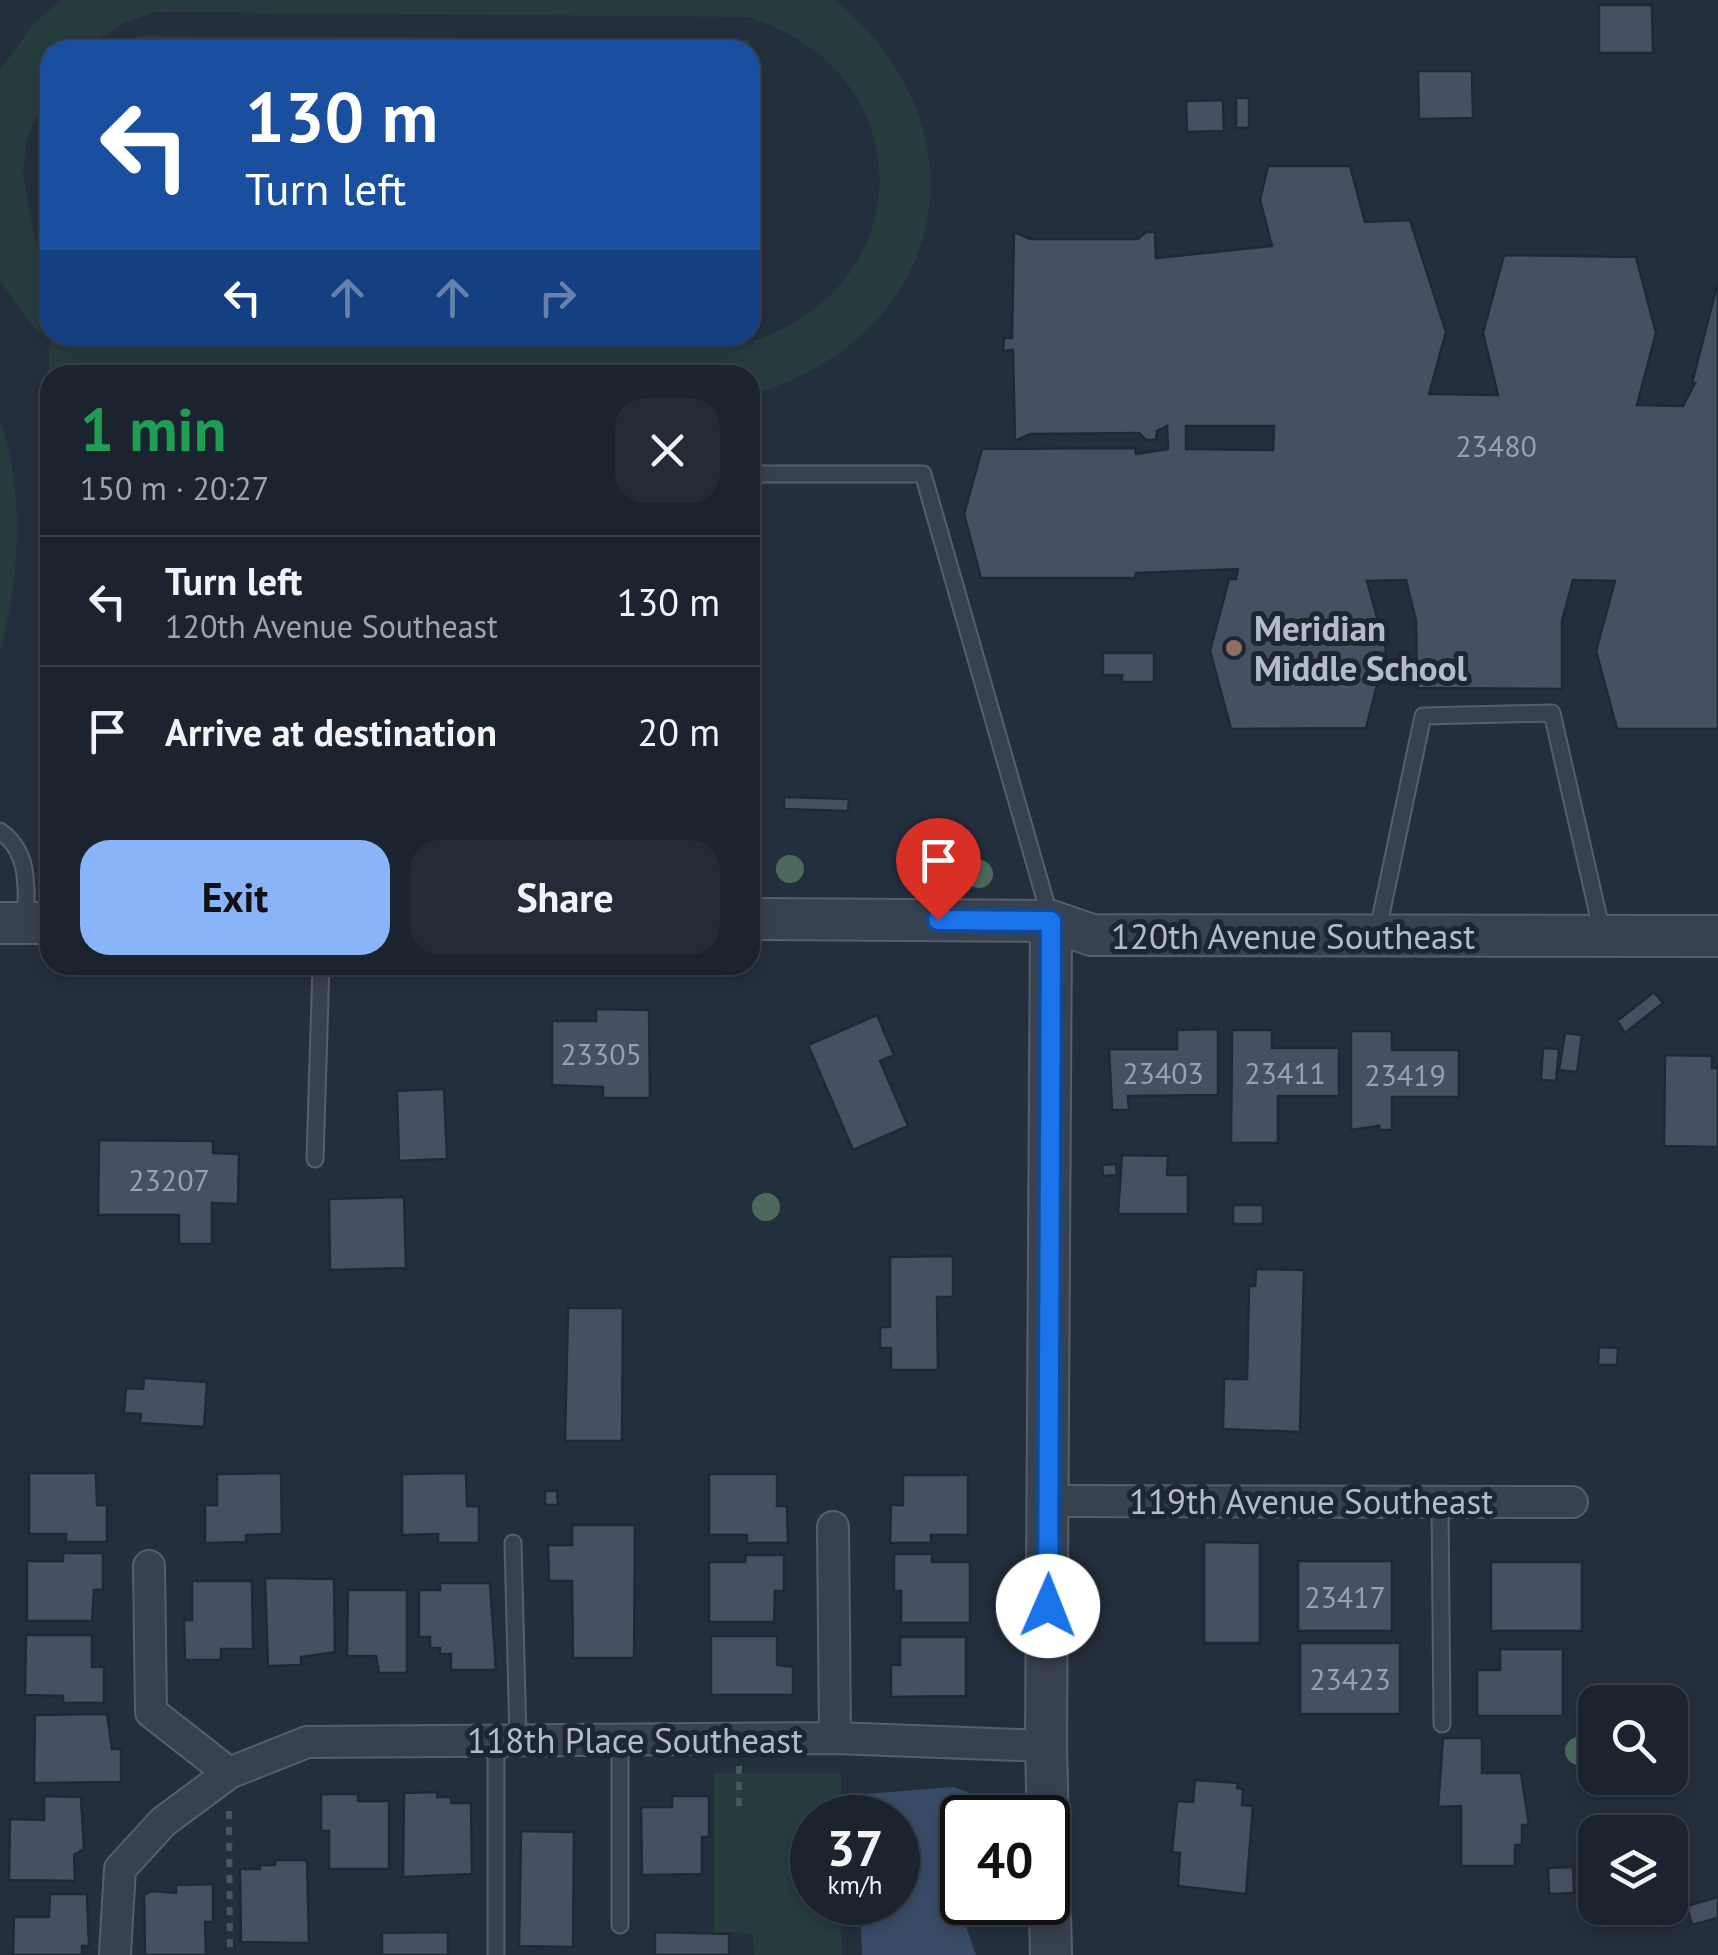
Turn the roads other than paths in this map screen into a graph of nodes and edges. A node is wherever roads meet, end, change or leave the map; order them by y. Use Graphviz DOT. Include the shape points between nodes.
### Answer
graph roads {
  1 [pos="760,474"];
  2 [pos="0,831"];
  3 [pos="760,919"];
  4 [pos="1051,921"];
  5 [pos="25,923"];
  6 [pos="1603,936"];
  7 [pos="1718,936"];
  8 [pos="1376,937"];
  9 [pos="321,975"];
  10 [pos="315,1159"];
  11 [pos="1049,1500"];
  12 [pos="1440,1502"];
  13 [pos="1572,1502"];
  14 [pos="834,1528"];
  15 [pos="513,1544"];
  16 [pos="149,1566"];
  17 [pos="1442,1724"];
  18 [pos="835,1738"];
  19 [pos="507,1740"];
  20 [pos="620,1740"];
  21 [pos="1046,1746"];
  22 [pos="229,1773"];
  23 [pos="620,1925"];
  24 [pos="115,1953"];
  25 [pos="496,1955"];
  26 [pos="1051,1955"];
  1 -- 4 [label="lane" via="923,474"];
  2 -- 5 [label="lane" via="18,847 25,866"];
  3 -- 4 [label="street, 120th Avenue Southeast"];
  4 -- 8 [label="street, 120th Avenue Southeast" via="1092,935"];
  4 -- 11 [label="street"];
  6 -- 7 [label="street, 120th Avenue Southeast"];
  6 -- 8 [label="street, 120th Avenue Southeast"];
  6 -- 8 [label="lane" via="1552,713 1424,716"];
  9 -- 10 [label="lane"];
  11 -- 12 [label="street, 119th Avenue Southeast"];
  11 -- 21 [label="street"];
  12 -- 13 [label="street, 119th Avenue Southeast"];
  12 -- 17 [label="lane"];
  14 -- 18 [label="street"];
  15 -- 19 [label="lane"];
  16 -- 22 [label="street" via="152,1712"];
  18 -- 20 [label="street, 118th Place Southeast"];
  18 -- 21 [label="street, 118th Place Southeast"];
  19 -- 20 [label="street, 118th Place Southeast"];
  19 -- 22 [label="street, 118th Place Southeast" via="307,1742"];
  19 -- 25 [label="lane"];
  20 -- 23 [label="lane"];
  21 -- 26 [label="street"];
  22 -- 24 [label="street, 118th Place Southeast" via="163,1822 120,1870"];
}
